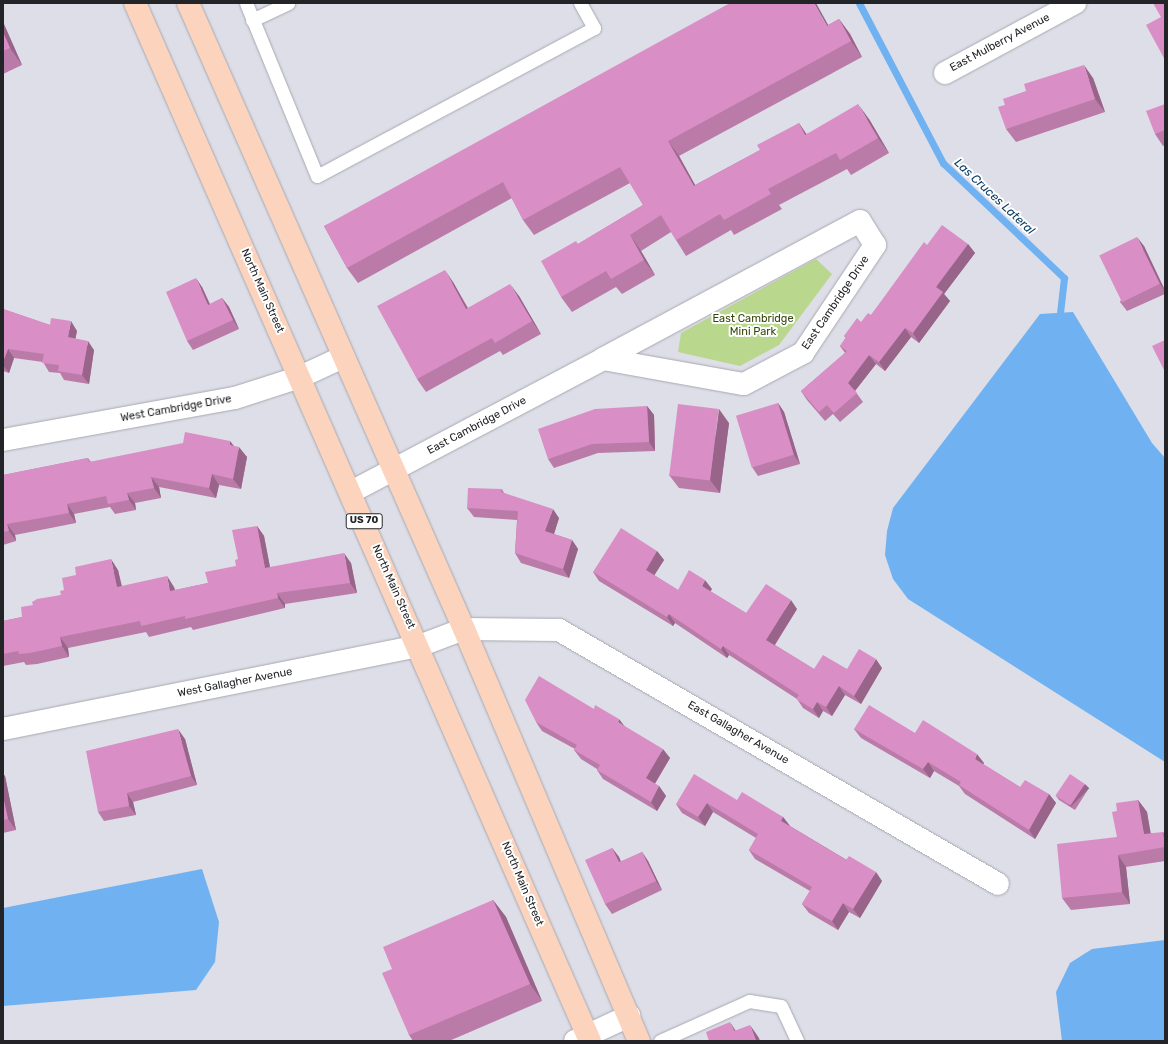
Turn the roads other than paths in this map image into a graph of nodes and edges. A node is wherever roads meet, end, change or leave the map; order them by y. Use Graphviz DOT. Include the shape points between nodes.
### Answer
graph roads {
  1 [pos="135,3"];
  2 [pos="188,3"];
  3 [pos="246,3"];
  4 [pos="288,3"];
  5 [pos="580,3"];
  6 [pos="1075,3"];
  7 [pos="252,20"];
  8 [pos="945,73"];
  9 [pos="343,357"];
  10 [pos="603,359"];
  11 [pos="300,377"];
  12 [pos="3,440"];
  13 [pos="394,471"];
  14 [pos="351,492"];
  15 [pos="464,629"];
  16 [pos="419,646"];
  17 [pos="3,729"];
  18 [pos="998,884"];
  19 [pos="629,1016"];
  20 [pos="584,1039"];
  21 [pos="639,1041"];
  22 [pos="660,1041"];
  23 [pos="797,1041"];
  1 -- 11 [label="main road, North Main Street / US 70"];
  2 -- 9 [label="main road"];
  3 -- 7 [label="lane"];
  4 -- 7 [label="lane"];
  5 -- 7 [label="lane" via="594,28 317,176"];
  6 -- 8 [label="street, East Mulberry Avenue"];
  9 -- 11 [label="street, West Cambridge Drive"];
  9 -- 13 [label="main road"];
  10 -- 10 [label="street, East Cambridge Drive" via="860,221 875,245 803,353 744,384"];
  10 -- 13 [label="street, East Cambridge Drive"];
  11 -- 12 [label="street, West Cambridge Drive" via="235,398"];
  11 -- 14 [label="main road, North Main Street / US 70"];
  13 -- 14 [label="street, East Cambridge Drive"];
  13 -- 15 [label="main road"];
  14 -- 16 [label="main road, North Main Street / US 70"];
  15 -- 16 [label="street, West Gallagher Avenue"];
  15 -- 18 [label="street, East Gallagher Avenue" via="559,630"];
  15 -- 19 [label="main road"];
  16 -- 17 [label="street, West Gallagher Avenue"];
  16 -- 20 [label="main road, North Main Street / US 70"];
  19 -- 20 [label="street"];
  19 -- 21 [label="main road"];
  22 -- 23 [label="lane" via="749,1001 781,1006"];
}
